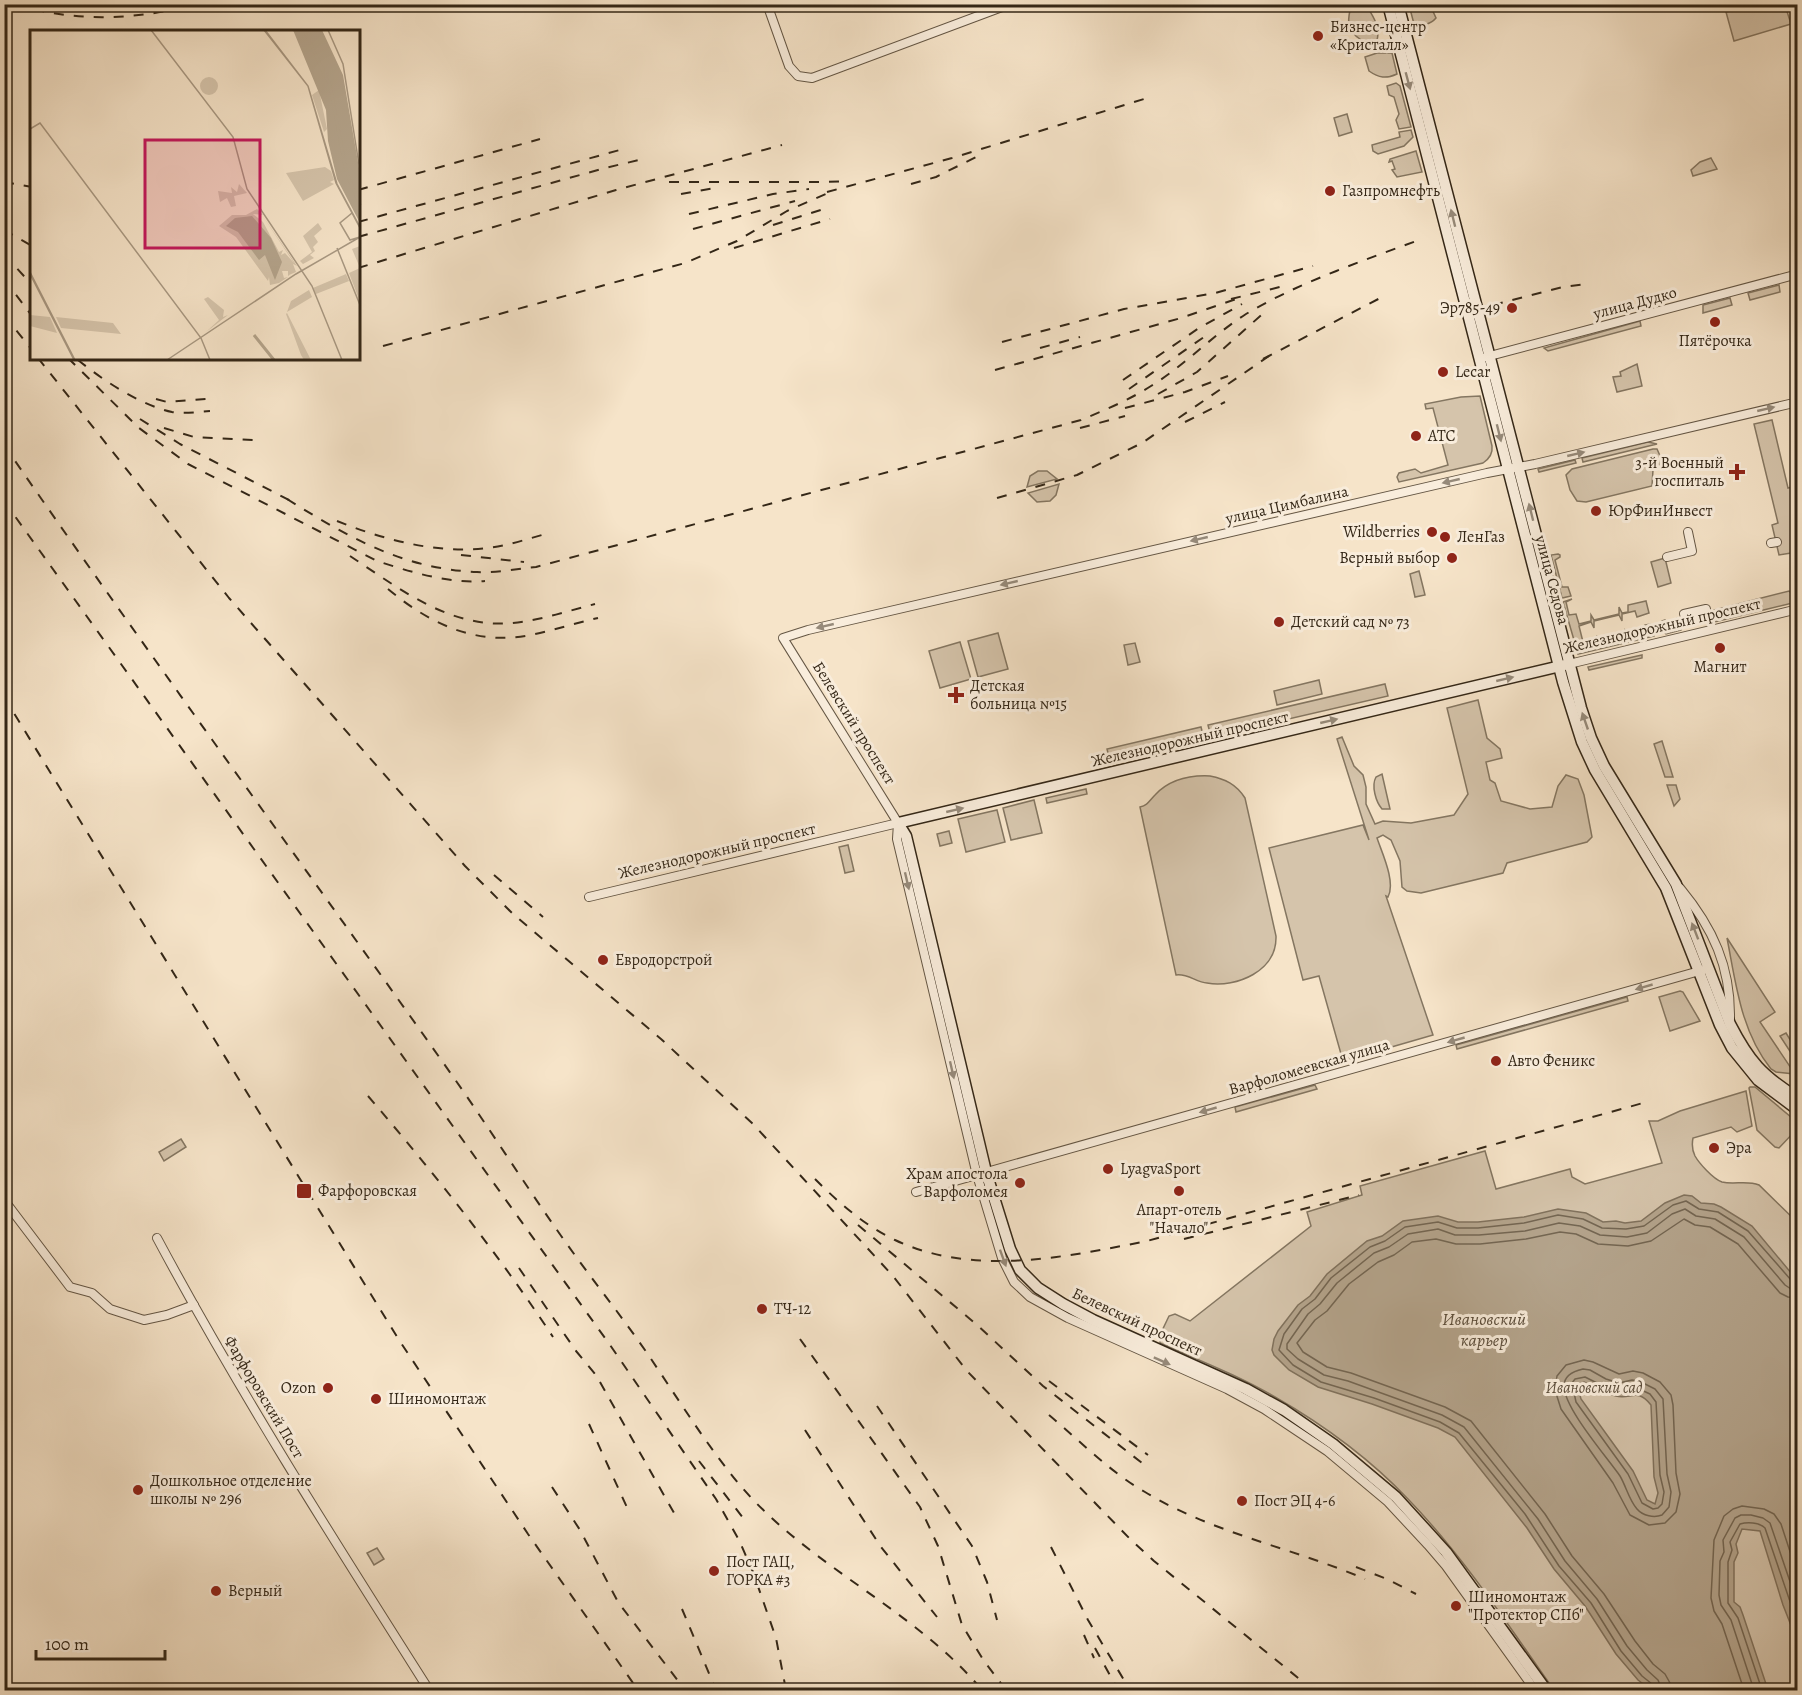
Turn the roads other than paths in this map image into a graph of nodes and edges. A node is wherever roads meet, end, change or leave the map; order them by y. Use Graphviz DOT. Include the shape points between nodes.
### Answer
graph roads {
  1 [pos="767,4"];
  2 [pos="1010,4"];
  3 [pos="1388,4"];
  4 [pos="1398,4"];
  5 [pos="1797,274"];
  6 [pos="1485,357"];
  7 [pos="1797,402"];
  8 [pos="1514,469"];
  9 [pos="1688,532"];
  10 [pos="1667,557"];
  11 [pos="1706,609"];
  12 [pos="1797,609"];
  13 [pos="1684,614"];
  14 [pos="783,638"];
  15 [pos="1564,665"];
  16 [pos="898,823"];
  17 [pos="1676,884"];
  18 [pos="589,897"];
  19 [pos="1704,969"];
  20 [pos="1730,1024"];
  21 [pos="1788,1092"];
  22 [pos="1797,1098"];
  23 [pos="1797,1110"];
  24 [pos="982,1174"];
  25 [pos="916,1192"];
  26 [pos="4,1200"];
  27 [pos="157,1238"];
  28 [pos="194,1305"];
  29 [pos="429,1690"];
  30 [pos="1535,1690"];
  31 [pos="1546,1690"];
  1 -- 2 [label="street" via="789,66 804,78 820,76"];
  3 -- 6 [label="main road, улица Седова, one-way"];
  6 -- 4 [label="main road, улица Седова, one-way"];
  5 -- 6 [label="street, улица Дудко"];
  6 -- 8 [label="main road, улица Седова"];
  8 -- 7 [label="street, улица Цимбалина, one-way"];
  8 -- 14 [label="street, улица Цимбалина, one-way"];
  8 -- 15 [label="main road, улица Седова"];
  9 -- 10 [label="street" via="1692,550"];
  11 -- 13 [label="street"];
  12 -- 15 [label="street, Железнодорожный проспект"];
  14 -- 16 [label="street, Белевский проспект"];
  16 -- 15 [label="main road, Железнодорожный проспект, one-way"];
  17 -- 15 [label="main road, улица Седова, one-way" via="1604,766"];
  15 -- 19 [label="main road, улица Седова" via="1582,742 1666,888"];
  16 -- 18 [label="street, Железнодорожный проспект"];
  16 -- 24 [label="main road, Белевский проспект" via="906,836"];
  19 -- 17 [label="main road, улица Седова, one-way"];
  17 -- 20 [label="street" via="1719,948 1730,999"];
  19 -- 20 [label="main road, улица Седова"];
  19 -- 21 [label="main road, улица Седова" via="1720,1025 1732,1048 1758,1080"];
  19 -- 24 [label="street, Варфоломеевская улица, one-way"];
  20 -- 21 [label="main road, улица Седова" via="1760,1071"];
  21 -- 22 [label="main road, улица Седова"];
  21 -- 23 [label="main road, улица Седова"];
  24 -- 25 [label="street, Варфоломеевская улица"];
  24 -- 30 [label="street, Белевский проспект, one-way" via="1003,1261 1019,1287 1068,1318 1279,1417 1327,1451 1388,1502 1428,1545"];
  24 -- 31 [label="main road, Белевский проспект" via="1010,1250 1027,1278 1093,1320 1269,1400 1333,1444 1396,1497 1446,1552"];
  26 -- 28 [label="street" via="70,1287 92,1293 110,1309 144,1320"];
  27 -- 28 [label="street, Фарфоровский Пост"];
  28 -- 29 [label="street, Фарфоровский Пост"];
}
